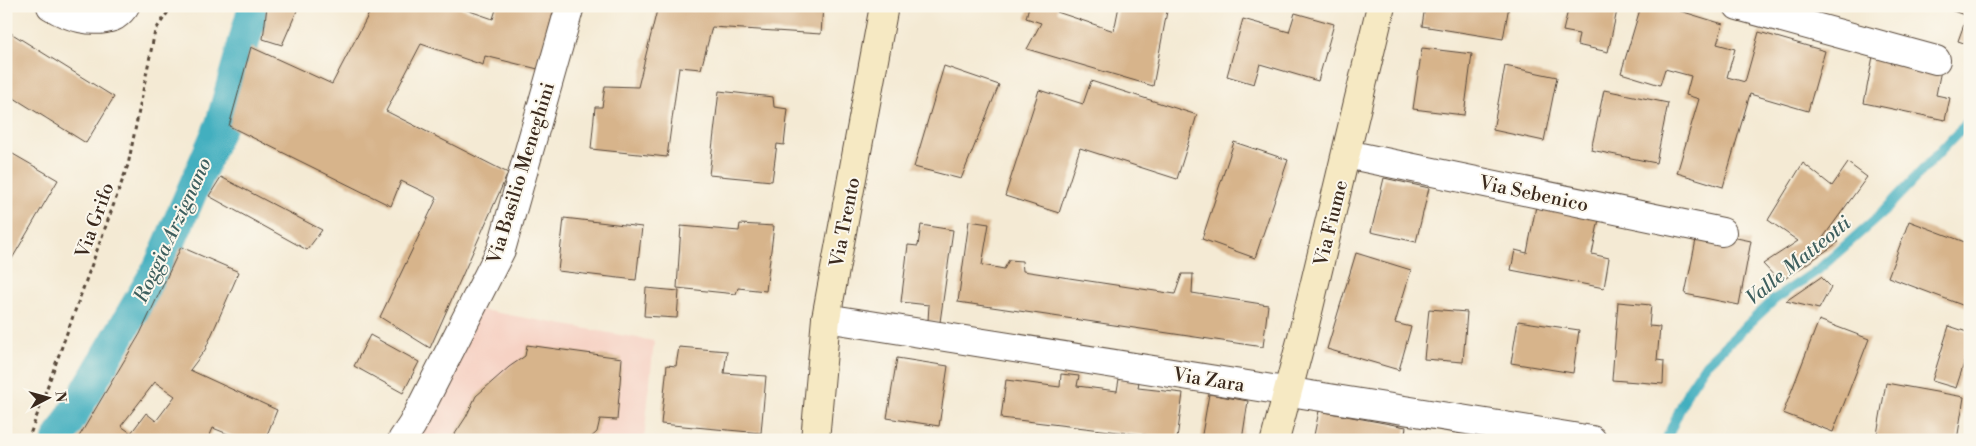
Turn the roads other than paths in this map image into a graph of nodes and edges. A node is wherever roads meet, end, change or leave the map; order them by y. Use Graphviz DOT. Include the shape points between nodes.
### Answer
graph roads {
  1 [pos="52,6"];
  2 [pos="125,6"];
  3 [pos="570,6"];
  4 [pos="884,6"];
  5 [pos="1381,6"];
  6 [pos="1738,6"];
  7 [pos="1936,60"];
  8 [pos="1346,154"];
  9 [pos="1722,232"];
  10 [pos="826,318"];
  11 [pos="1287,391"];
  12 [pos="402,440"];
  13 [pos="815,440"];
  14 [pos="1276,440"];
  15 [pos="1592,440"];
  1 -- 2 [label="street" via="83,19 100,19 115,16"];
  3 -- 12 [label="street, Via Basilio Meneghini" via="501,250"];
  4 -- 10 [label="street, Via Trento"];
  5 -- 8 [label="street, Via Fiume"];
  6 -- 7 [label="street"];
  8 -- 9 [label="street, Via Sebenico"];
  8 -- 11 [label="street, Via Fiume"];
  10 -- 11 [label="street, Via Zara"];
  10 -- 13 [label="street, Via Trento"];
  11 -- 14 [label="street, Via Fiume"];
  11 -- 15 [label="street, Via Zara"];
}
